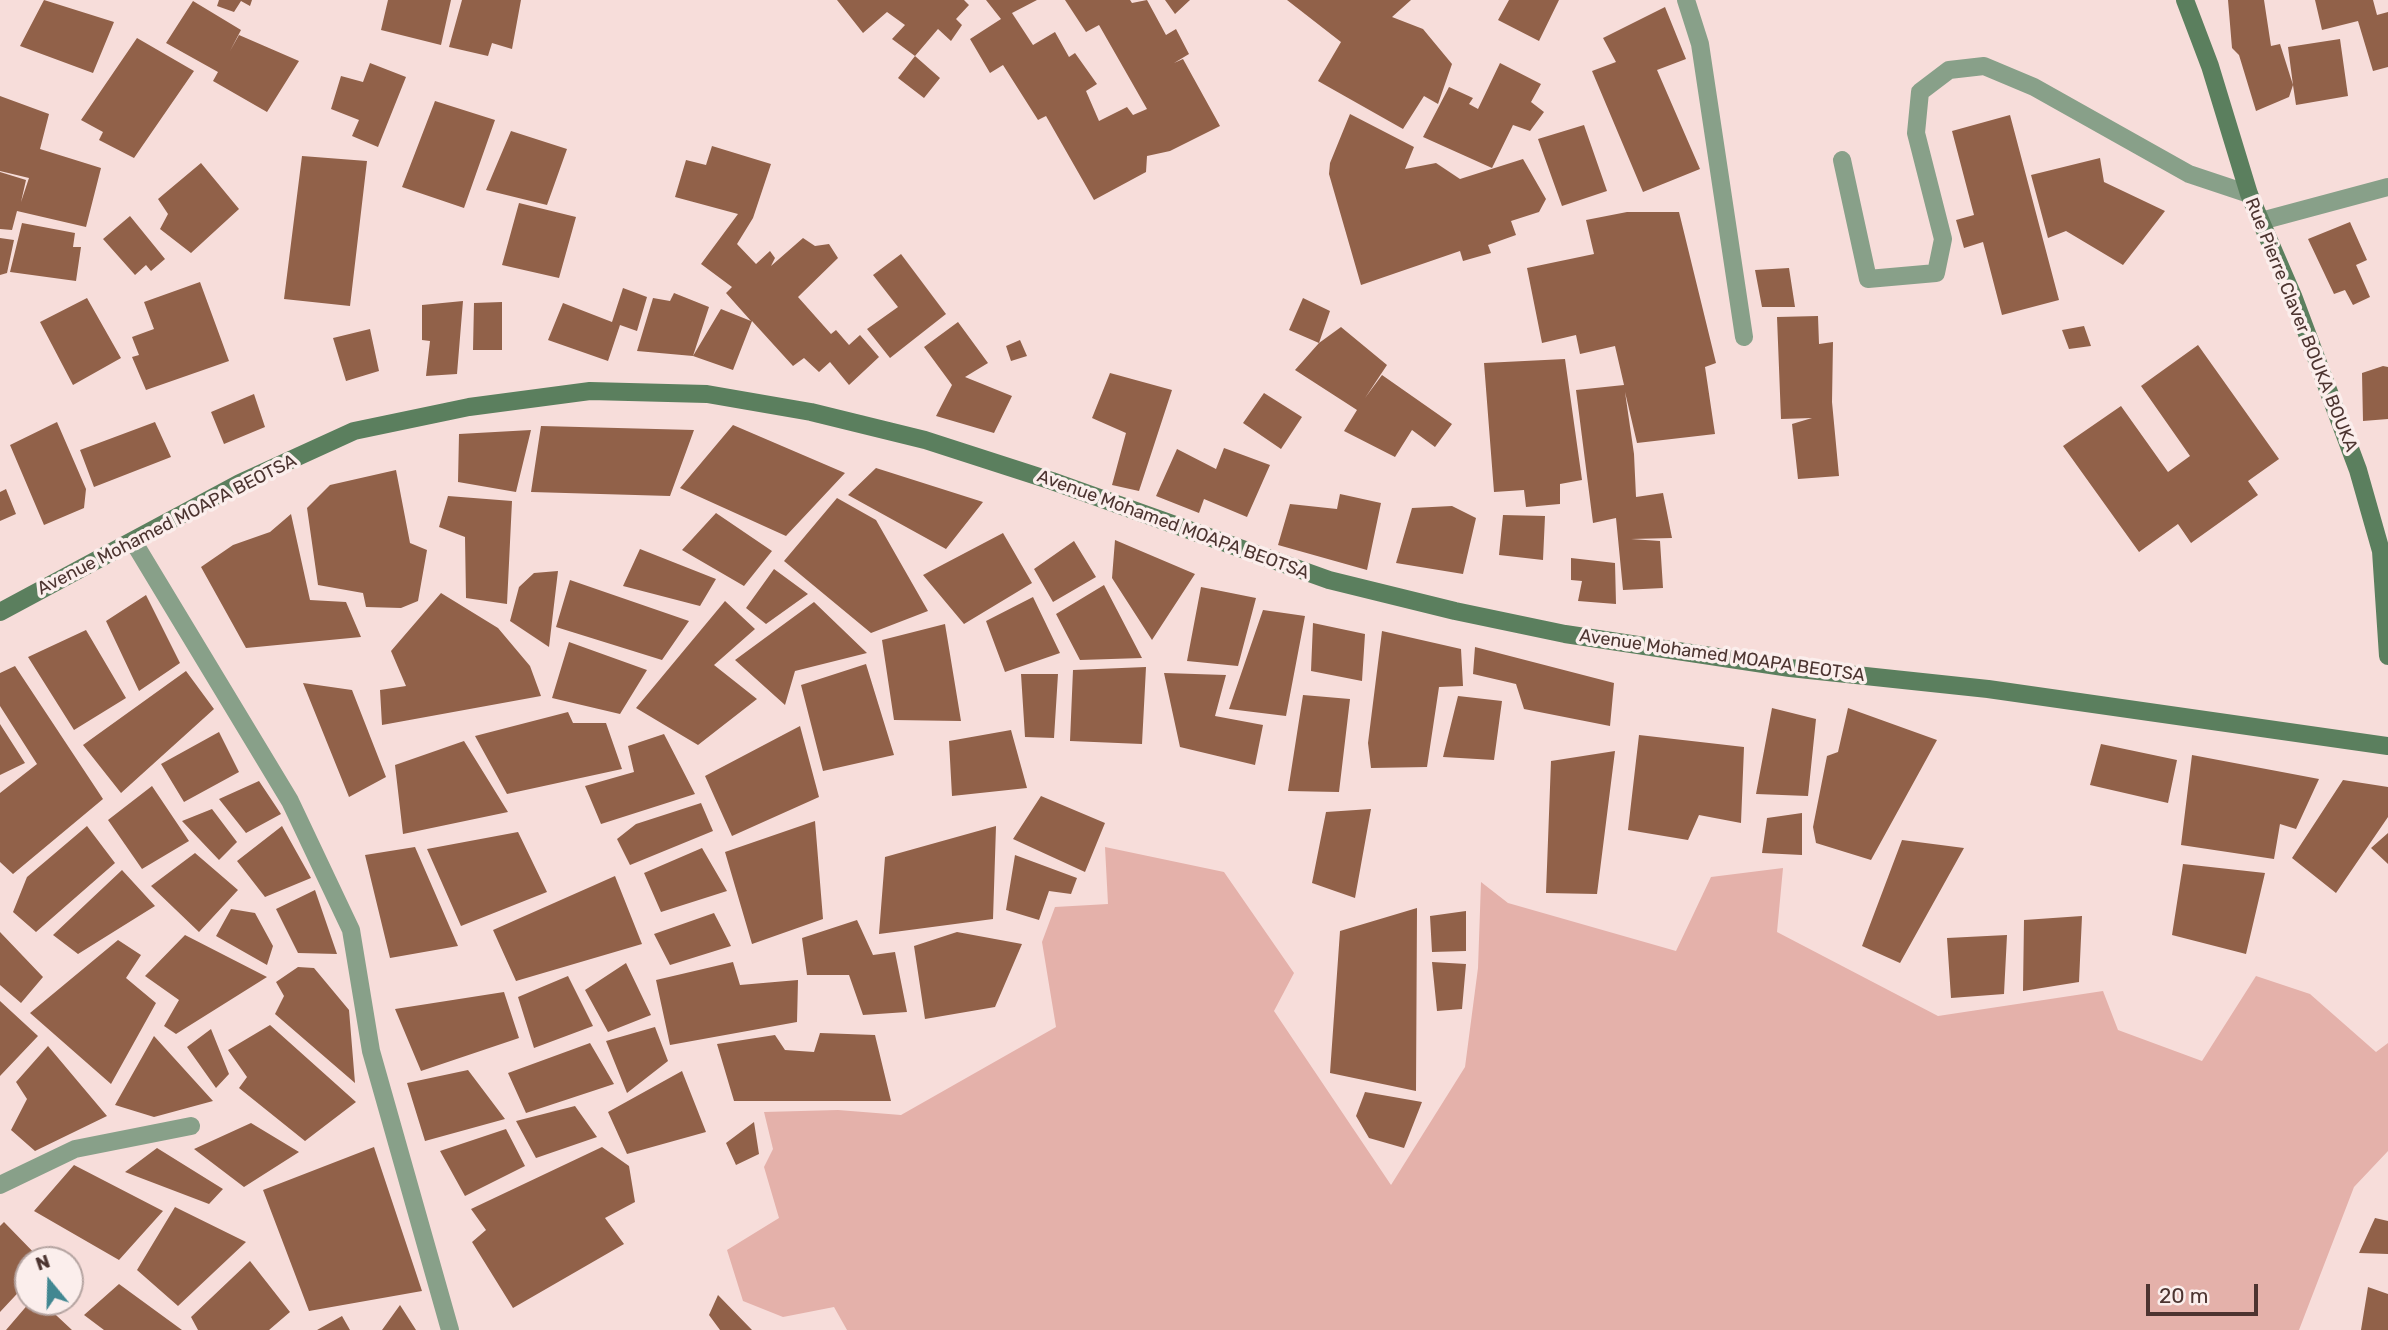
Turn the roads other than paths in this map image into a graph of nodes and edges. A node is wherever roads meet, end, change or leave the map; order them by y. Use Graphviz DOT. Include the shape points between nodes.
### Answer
graph roads {
  1 [pos="1686,0"];
  2 [pos="2185,0"];
  3 [pos="1842,160"];
  4 [pos="2388,187"];
  5 [pos="2249,194"];
  6 [pos="2261,221"];
  7 [pos="1744,337"];
  8 [pos="133,541"];
  9 [pos="0,612"];
  10 [pos="2388,656"];
  11 [pos="2388,746"];
  12 [pos="191,1126"];
  13 [pos="0,1185"];
  14 [pos="450,1330"];
  1 -- 7 [label="street" via="1700,44"];
  2 -- 5 [label="main road, Rue Pierre Claver BOUKA BOUKA"];
  3 -- 5 [label="street" via="1868,279 1936,273 1943,239 1916,133 1920,92 1949,70 1984,66 1997,71 2189,174"];
  4 -- 6 [label="street"];
  5 -- 6 [label="main road, Rue Pierre Claver BOUKA BOUKA"];
  6 -- 10 [label="main road, Rue Pierre Claver BOUKA BOUKA" via="2358,470 2381,551"];
  8 -- 9 [label="main road, Avenue Mohamed MOAPA BEOTSA"];
  8 -- 11 [label="main road, Avenue Mohamed MOAPA BEOTSA" via="240,483 354,431 469,407 590,391 707,394 811,412 925,440 1329,580 1565,634"];
  8 -- 14 [label="street" via="290,801 351,930 371,1051"];
  12 -- 13 [label="street" via="75,1149"];
}
